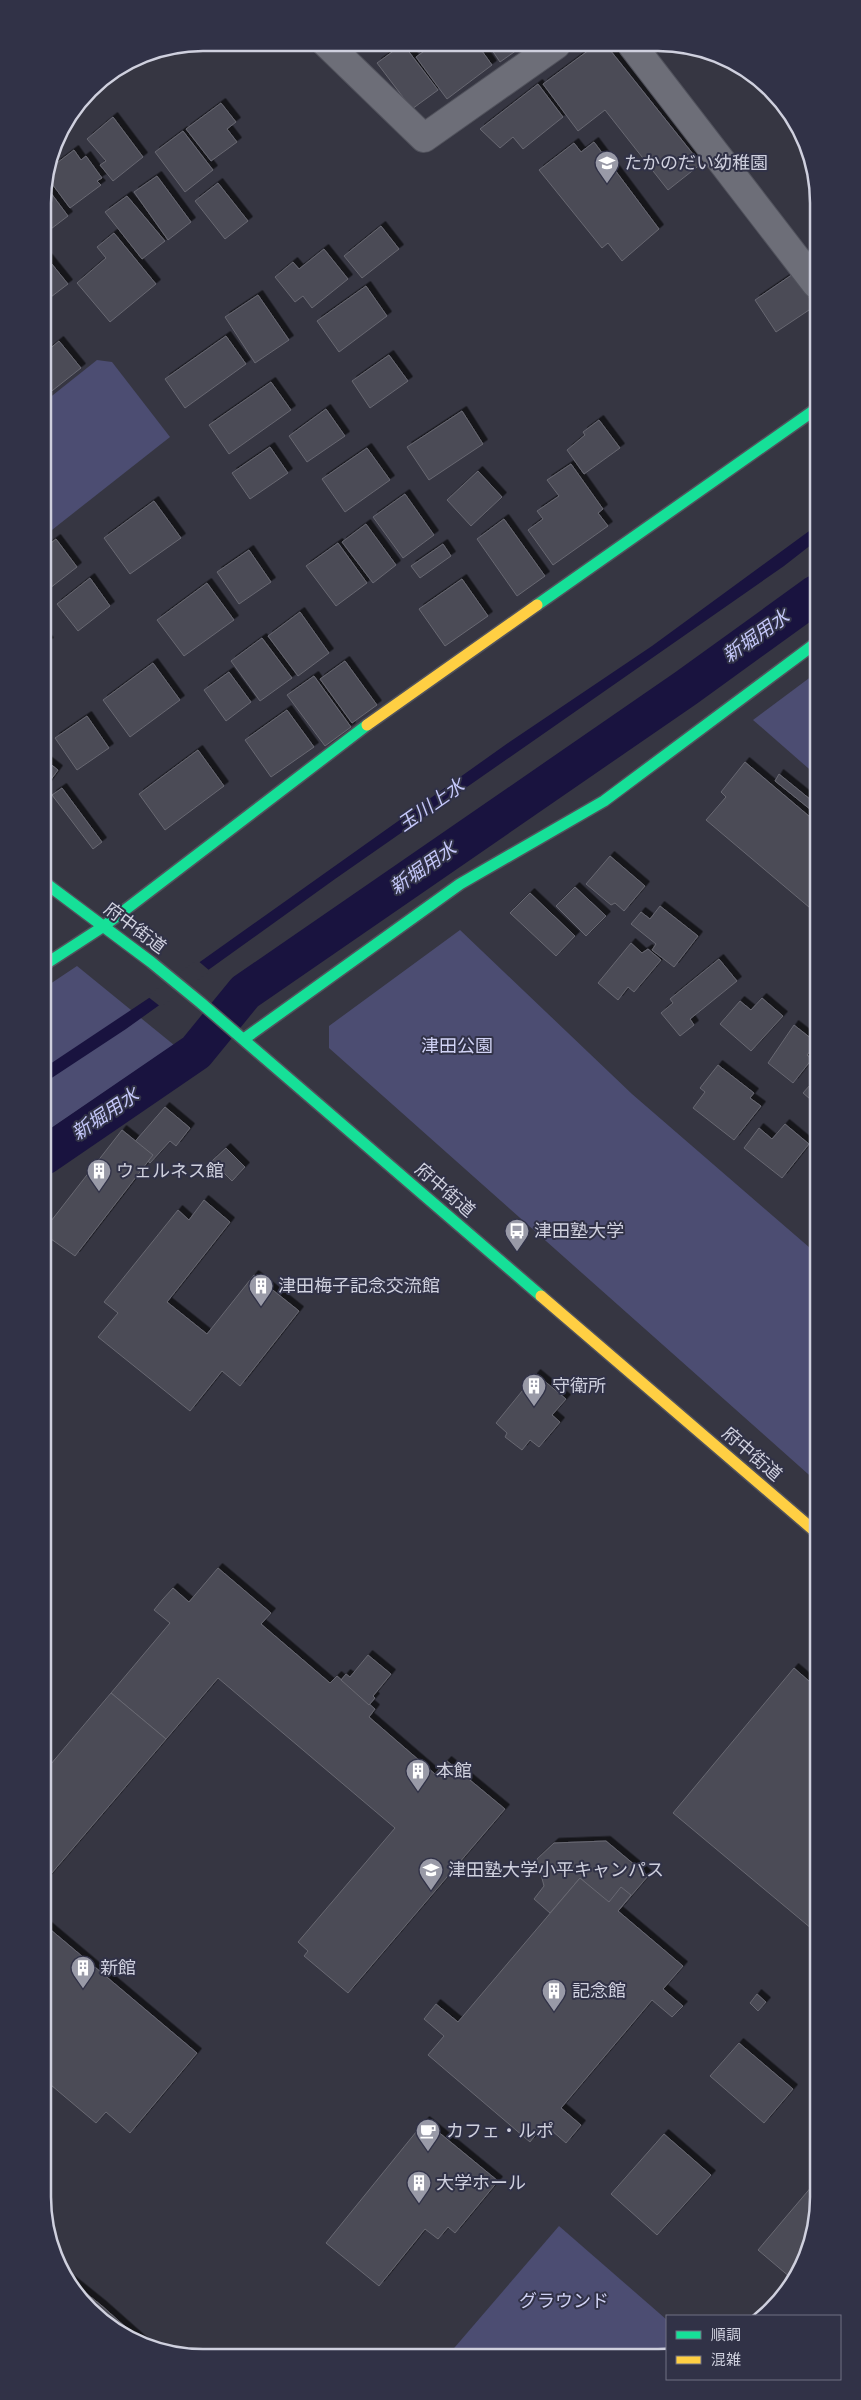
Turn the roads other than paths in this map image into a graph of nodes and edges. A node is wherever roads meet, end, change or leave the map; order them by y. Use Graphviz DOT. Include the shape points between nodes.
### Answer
graph roads {
  1 [pos="334,51"];
  2 [pos="547,51"];
  3 [pos="637,51"];
  4 [pos="810,276"];
  5 [pos="810,413"];
  6 [pos="810,647"];
  7 [pos="52,888"];
  8 [pos="104,926"];
  9 [pos="52,959"];
  10 [pos="243,1038"];
  11 [pos="809,1526"];
  1 -- 2 [label="street" via="424,138"];
  3 -- 4 [label="street"];
  5 -- 8 [label="street" via="390,708"];
  6 -- 10 [label="street" via="604,800 460,884"];
  7 -- 8 [label="street, 府中街道"];
  8 -- 9 [label="street"];
  8 -- 10 [label="street, 府中街道"];
  10 -- 11 [label="street, 府中街道"];
}
